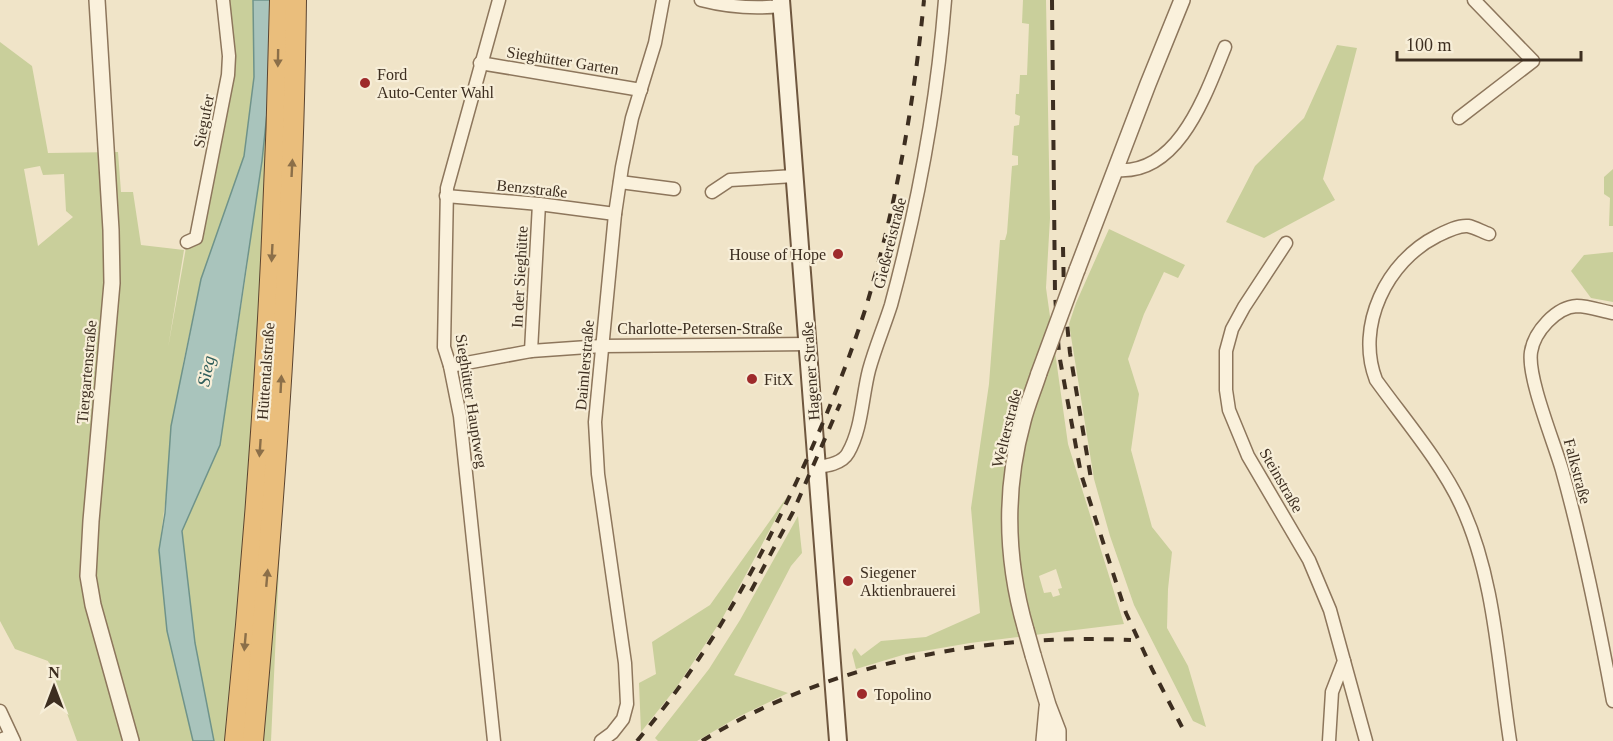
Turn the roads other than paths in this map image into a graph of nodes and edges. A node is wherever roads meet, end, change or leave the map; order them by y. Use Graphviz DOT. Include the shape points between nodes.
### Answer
graph roads {
  1 [pos="97,0"];
  2 [pos="223,0"];
  3 [pos="280,0"];
  4 [pos="296,0"];
  5 [pos="499,0"];
  6 [pos="663,0"];
  7 [pos="702,0"];
  8 [pos="945,0"];
  9 [pos="1182,0"];
  10 [pos="1474,0"];
  11 [pos="781,3"];
  12 [pos="1226,47"];
  13 [pos="480,63"];
  14 [pos="641,90"];
  15 [pos="1459,118"];
  16 [pos="1116,170"];
  17 [pos="794,176"];
  18 [pos="620,182"];
  19 [pos="674,189"];
  20 [pos="712,192"];
  21 [pos="446,196"];
  22 [pos="539,204"];
  23 [pos="615,214"];
  24 [pos="1489,234"];
  25 [pos="187,242"];
  26 [pos="1286,243"];
  27 [pos="1613,313"];
  28 [pos="808,344"];
  29 [pos="602,346"];
  30 [pos="531,351"];
  31 [pos="450,366"];
  32 [pos="816,467"];
  33 [pos="1344,661"];
  34 [pos="1613,701"];
  35 [pos="1047,705"];
  36 [pos="0,711"];
  37 [pos="611,738"];
  38 [pos="8,739"];
  39 [pos="132,741"];
  40 [pos="235,741"];
  41 [pos="253,741"];
  42 [pos="495,741"];
  43 [pos="838,741"];
  44 [pos="1044,741"];
  45 [pos="1058,741"];
  46 [pos="1329,741"];
  47 [pos="1366,741"];
  48 [pos="1510,741"];
  1 -- 39 [label="street, Tiergartenstraße" via="112,264 88,576"];
  2 -- 25 [label="street, Siegufer" via="228,75 196,238"];
  3 -- 40 [label="highway, Hüttentalstraße, one-way" via="270,301"];
  41 -- 4 [label="highway, Hüttentalstraße, one-way" via="281,392 295,115"];
  5 -- 13 [label="street, Sieghütter Hauptweg"];
  6 -- 14 [label="street, Daimlerstraße"];
  7 -- 11 [label="street" via="763,8"];
  8 -- 32 [label="street, Gießereistraße" via="923,170 855,436 847,456"];
  9 -- 16 [label="street, Welterstraße"];
  10 -- 15 [label="street" via="1533,61"];
  11 -- 17 [label="main road, Hagener Straße"];
  12 -- 16 [label="street" via="1198,112 1177,140 1152,162"];
  13 -- 14 [label="street, Sieghütter Garten"];
  13 -- 21 [label="street, Sieghütter Hauptweg"];
  14 -- 18 [label="street, Daimlerstraße"];
  16 -- 35 [label="street, Welterstraße, bridge" via="1039,373 1016,447 1009,519 1013,570"];
  17 -- 20 [label="street" via="730,180"];
  17 -- 28 [label="main road, Hagener Straße"];
  18 -- 19 [label="street"];
  18 -- 23 [label="street, Daimlerstraße"];
  21 -- 22 [label="street, Benzstraße"];
  21 -- 31 [label="street, Sieghütter Hauptweg" via="444,347"];
  22 -- 23 [label="street, Benzstraße"];
  22 -- 30 [label="street, In der Sieghütte"];
  23 -- 29 [label="street, Daimlerstraße"];
  24 -- 48 [label="street" via="1467,226 1455,229 1423,243 1406,258 1382,292 1369,346 1376,380 1448,480 1472,534 1492,613"];
  26 -- 33 [label="street, Steinstraße" via="1233,329 1226,351 1226,390 1229,410 1248,456 1309,560 1330,610"];
  27 -- 34 [label="street, Falkstraße" via="1577,306 1566,309 1537,335 1531,352 1534,377 1580,542"];
  28 -- 29 [label="street, Charlotte-Petersen-Straße"];
  28 -- 32 [label="main road, Hagener Straße"];
  29 -- 30 [label="street, Charlotte-Petersen-Straße"];
  29 -- 37 [label="street, Daimlerstraße" via="596,422 598,474 626,663 627,704"];
  30 -- 31 [label="street, Charlotte-Petersen-Straße"];
  31 -- 42 [label="street, Sieghütter Hauptweg" via="460,416"];
  32 -- 43 [label="main road, Hagener Straße"];
  33 -- 46 [label="street" via="1332,692"];
  33 -- 47 [label="street, Steinstraße"];
  35 -- 44 [label="street, Welterstraße"];
  35 -- 45 [label="street, Welterstraße"];
  36 -- 38 [label="street"];
}
